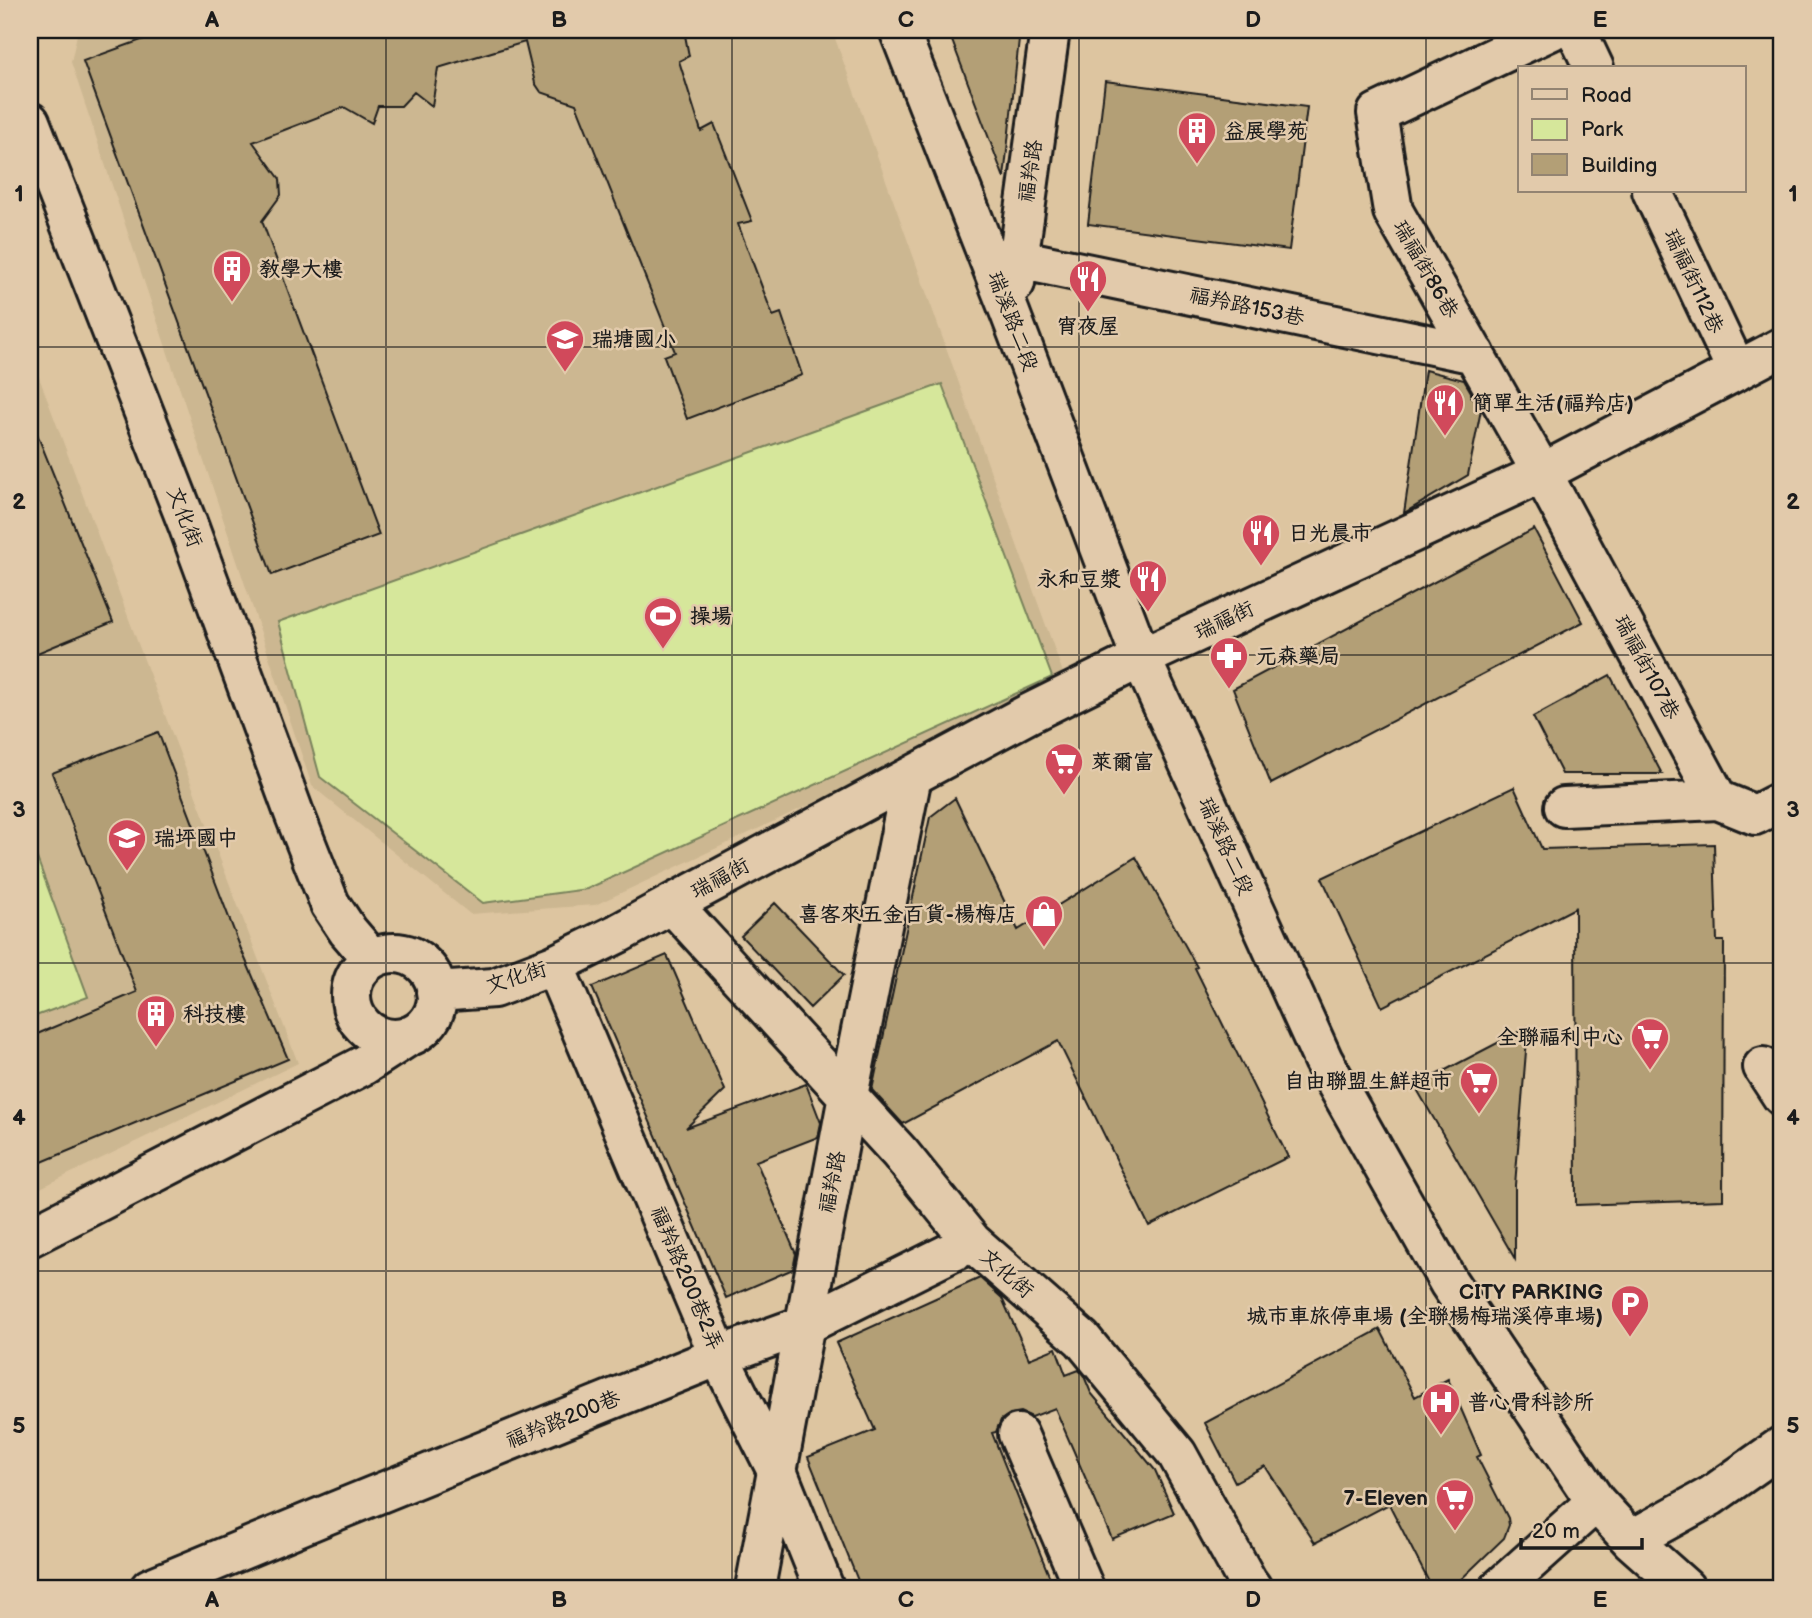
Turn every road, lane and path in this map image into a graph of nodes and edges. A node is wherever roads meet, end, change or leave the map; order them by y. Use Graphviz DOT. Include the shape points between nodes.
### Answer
graph roads {
  1 [pos="900,30"];
  2 [pos="1050,30"];
  3 [pos="1552,30"];
  4 [pos="1576,30"];
  5 [pos="1593,66"];
  6 [pos="30,122"];
  7 [pos="1652,192"];
  8 [pos="1018,259"];
  9 [pos="1010,313"];
  10 [pos="1782,348"];
  11 [pos="1475,354"];
  12 [pos="1737,372"];
  13 [pos="1542,472"];
  14 [pos="1141,658"];
  15 [pos="912,776"];
  16 [pos="1718,800"];
  17 [pos="1782,801"];
  18 [pos="1564,807"];
  19 [pos="672,904"];
  20 [pos="372,959"];
  21 [pos="554,965"];
  22 [pos="436,992"];
  23 [pos="409,1036"];
  24 [pos="848,1096"];
  25 [pos="30,1237"];
  26 [pos="972,1242"];
  27 [pos="805,1325"];
  28 [pos="719,1356"];
  29 [pos="1018,1434"];
  30 [pos="1782,1446"];
  31 [pos="777,1471"];
  32 [pos="1596,1502"];
  33 [pos="1631,1540"];
  34 [pos="1240,1586"];
  35 [pos="150,1588"];
  36 [pos="755,1588"];
  37 [pos="824,1588"];
  38 [pos="1084,1588"];
  39 [pos="1500,1588"];
  40 [pos="1685,1588"];
  1 -- 9 [label="street, 瑞溪路二段"];
  2 -- 8 [label="street, 福羚路"];
  3 -- 11 [label="street, 瑞福街86巷" via="1377,113 1393,211"];
  4 -- 5 [label="street"];
  6 -- 20 [label="street, 文化街" via="330,904"];
  7 -- 12 [label="street, 瑞福街112巷"];
  8 -- 9 [label="street, 福羚路"];
  8 -- 11 [label="street, 福羚路153巷"];
  9 -- 14 [label="street, 瑞溪路二段"];
  10 -- 12 [label="street, 瑞福街"];
  11 -- 13 [label="street, 瑞福街86巷"];
  12 -- 13 [label="street, 瑞福街"];
  13 -- 14 [label="street, 瑞福街"];
  13 -- 16 [label="street, 瑞福街107巷"];
  14 -- 15 [label="street, 瑞福街"];
  14 -- 32 [label="street, 瑞溪路二段" via="1323,1060 1450,1283"];
  15 -- 19 [label="street, 瑞福街"];
  15 -- 24 [label="street, 福羚路"];
  16 -- 17 [label="street" via="1755,815"];
  16 -- 18 [label="street"];
  19 -- 21 [label="street, 文化街"];
  19 -- 24 [label="street, 文化街"];
  20 -- 22 [label="street" via="385,953 413,957 425,965"];
  20 -- 23 [label="street" via="354,981 353,1009 369,1031 382,1037"];
  21 -- 22 [label="street, 文化街" via="494,988"];
  21 -- 28 [label="street, 福羚路200巷2弄"];
  22 -- 23 [label="street" via="430,1018"];
  23 -- 25 [label="street" via="364,1065"];
  24 -- 26 [label="street, 文化街"];
  24 -- 27 [label="street, 福羚路"];
  26 -- 27 [label="street, 福羚路200巷"];
  26 -- 34 [label="street, 文化街" via="1082,1339 1177,1454"];
  27 -- 28 [label="street, 福羚路200巷"];
  27 -- 31 [label="street, 福羚路"];
  28 -- 31 [label="street, 福羚路200巷2弄"];
  28 -- 35 [label="street, 福羚路200巷"];
  29 -- 38 [label="street"];
  30 -- 33 [label="street" via="1711,1496"];
  31 -- 36 [label="street, 福羚路"];
  31 -- 37 [label="street, 福羚路200巷2弄"];
  32 -- 33 [label="street, 瑞溪路二段"];
  32 -- 39 [label="street"];
  33 -- 40 [label="street, 瑞溪路二段"];
}
